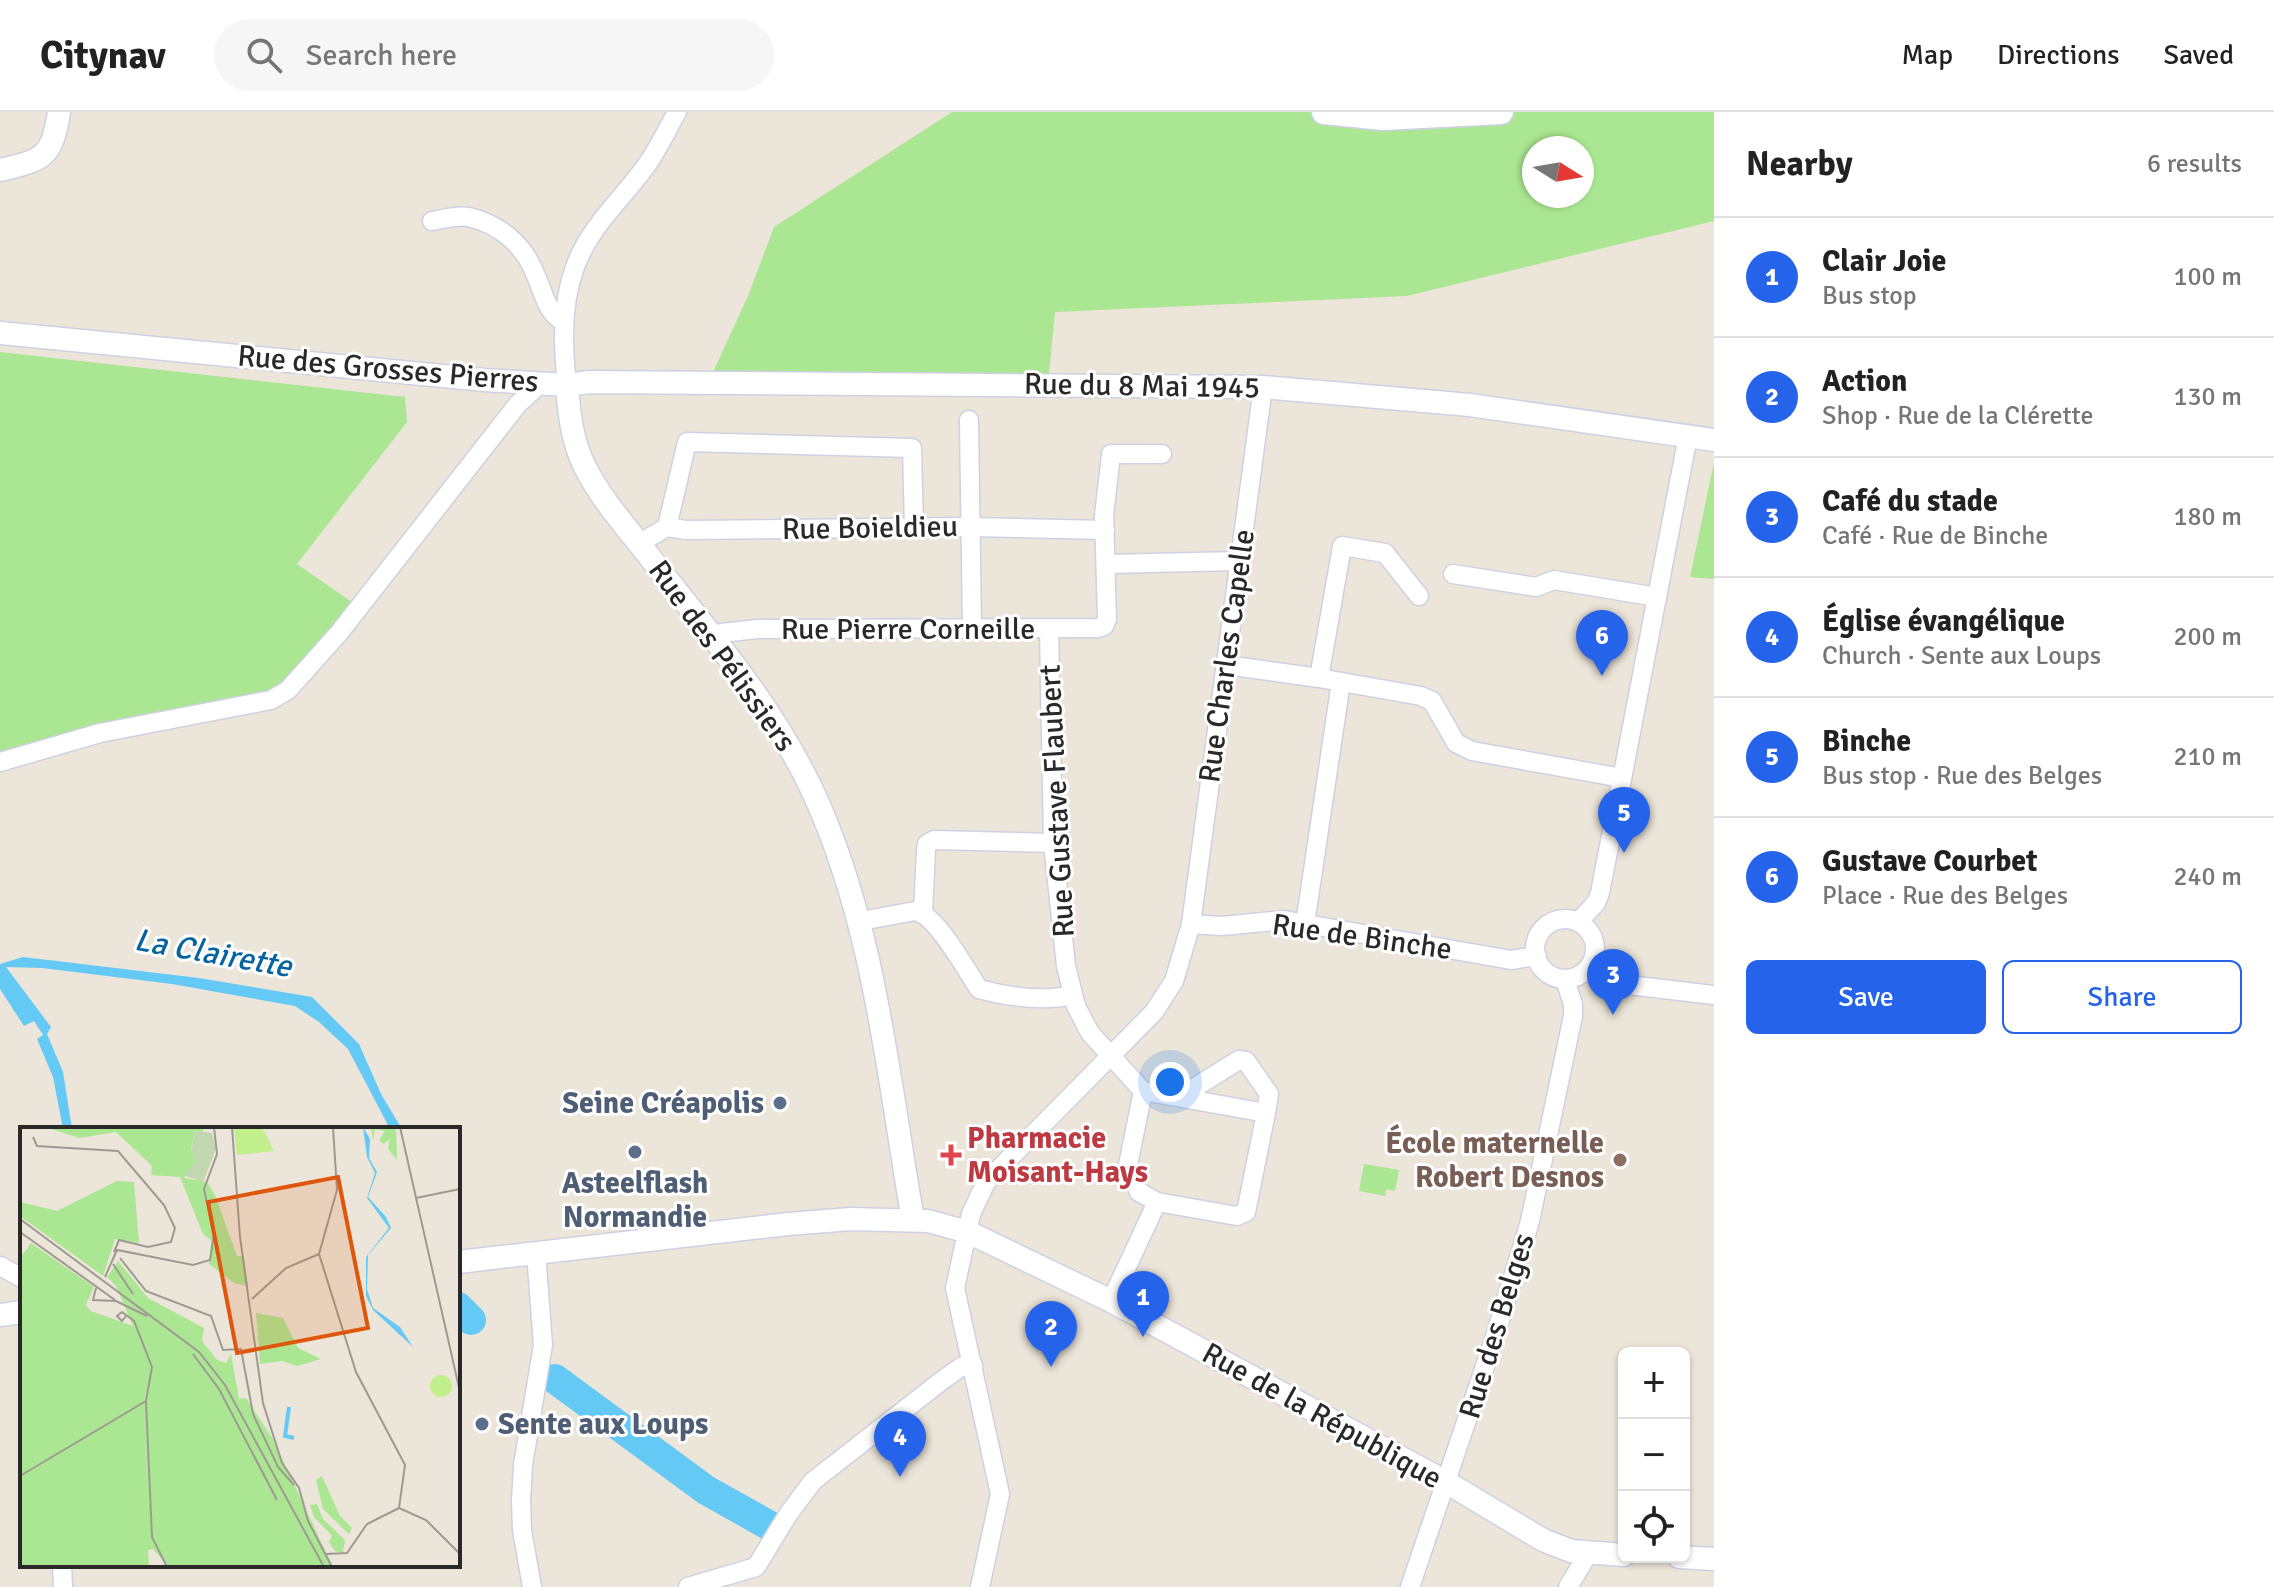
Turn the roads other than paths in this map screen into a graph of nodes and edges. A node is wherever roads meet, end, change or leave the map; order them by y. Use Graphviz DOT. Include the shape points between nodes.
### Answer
graph roads {
  1 [pos="59,112"];
  2 [pos="677,112"];
  3 [pos="1324,112"];
  4 [pos="1501,112"];
  5 [pos="0,170"];
  6 [pos="432,221"];
  7 [pos="564,322"];
  8 [pos="0,333"];
  9 [pos="541,383"];
  10 [pos="567,385"];
  11 [pos="1263,387"];
  12 [pos="969,420"];
  13 [pos="1688,436"];
  14 [pos="1714,440"];
  15 [pos="1162,454"];
  16 [pos="667,527"];
  17 [pos="971,527"];
  18 [pos="914,528"];
  19 [pos="1105,530"];
  20 [pos="640,543"];
  21 [pos="1239,561"];
  22 [pos="1107,564"];
  23 [pos="1453,574"];
  24 [pos="1419,596"];
  25 [pos="1657,597"];
  26 [pos="972,629"];
  27 [pos="1049,629"];
  28 [pos="714,639"];
  29 [pos="1226,665"];
  30 [pos="1319,678"];
  31 [pos="1341,682"];
  32 [pos="0,762"];
  33 [pos="1622,778"];
  34 [pos="1053,843"];
  35 [pos="923,912"];
  36 [pos="861,921"];
  37 [pos="1578,922"];
  38 [pos="1191,924"];
  39 [pos="1305,924"];
  40 [pos="1537,956"];
  41 [pos="1588,969"];
  42 [pos="1565,980"];
  43 [pos="1073,995"];
  44 [pos="1714,995"];
  45 [pos="1111,1055"];
  46 [pos="1143,1091"];
  47 [pos="1192,1099"];
  48 [pos="1266,1113"];
  49 [pos="1157,1202"];
  50 [pos="920,1221"];
  51 [pos="968,1232"];
  52 [pos="536,1253"];
  53 [pos="460,1262"];
  54 [pos="0,1266"];
  55 [pos="20,1277"];
  56 [pos="1111,1301"];
  57 [pos="20,1312"];
  58 [pos="0,1315"];
  59 [pos="973,1365"];
  60 [pos="1446,1482"];
  61 [pos="1588,1554"];
  62 [pos="1618,1555"];
  63 [pos="1690,1558"];
  64 [pos="1714,1559"];
  65 [pos="62,1567"];
  66 [pos="63,1587"];
  67 [pos="532,1587"];
  68 [pos="688,1587"];
  69 [pos="980,1587"];
  70 [pos="1410,1587"];
  71 [pos="1568,1587"];
  1 -- 5 [label="street" via="55,139 38,161"];
  2 -- 7 [label="street, Rue des Grosses Pierres" via="645,167 580,254"];
  3 -- 4 [label="main road" via="1383,118"];
  6 -- 7 [label="street" via="469,217 506,234 522,248 549,310"];
  7 -- 10 [label="street, Rue des Grosses Pierres"];
  8 -- 9 [label="street, Rue des Grosses Pierres"];
  9 -- 10 [label="street, Rue des Grosses Pierres"];
  9 -- 32 [label="street" via="518,404 339,633 288,690 271,700 100,733"];
  10 -- 11 [label="street, Rue du 8 Mai 1945"];
  10 -- 20 [label="street, Rue des Pélissiers" via="571,426 585,466"];
  11 -- 13 [label="street, Rue du 8 Mai 1945" via="1470,405"];
  11 -- 21 [label="street, Rue Charles Capelle"];
  12 -- 17 [label="street"];
  13 -- 14 [label="street, Rue du 8 Mai 1945"];
  13 -- 25 [label="street"];
  15 -- 19 [label="street" via="1111,454"];
  16 -- 18 [label="street, Rue Boieldieu"];
  16 -- 18 [label="street" via="687,442 912,448"];
  16 -- 20 [label="street"];
  17 -- 18 [label="street, Rue Boieldieu"];
  17 -- 19 [label="street, Rue Boieldieu"];
  17 -- 26 [label="street"];
  19 -- 22 [label="street"];
  20 -- 28 [label="street, Rue des Pélissiers"];
  21 -- 22 [label="street"];
  21 -- 29 [label="street, Rue Charles Capelle"];
  22 -- 27 [label="street, Rue Pierre Corneille" via="1104,626"];
  23 -- 25 [label="street" via="1536,587 1554,580"];
  24 -- 30 [label="street" via="1385,553 1342,546"];
  25 -- 33 [label="street"];
  26 -- 27 [label="street, Rue Pierre Corneille"];
  26 -- 28 [label="street, Rue Pierre Corneille" via="757,629 721,633"];
  27 -- 34 [label="street, Rue Gustave Flaubert"];
  28 -- 36 [label="street, Rue des Pélissiers" via="792,751 827,824"];
  29 -- 30 [label="street"];
  29 -- 38 [label="street, Rue Charles Capelle"];
  30 -- 31 [label="street"];
  31 -- 33 [label="street" via="1432,701 1456,743 1472,751"];
  31 -- 39 [label="street"];
  33 -- 37 [label="street" via="1600,893"];
  34 -- 35 [label="street" via="934,840 926,850"];
  34 -- 43 [label="street, Rue Gustave Flaubert"];
  35 -- 36 [label="street"];
  35 -- 43 [label="street" via="979,989 1054,999"];
  36 -- 50 [label="street, Rue des Pélissiers"];
  37 -- 40 [label="street" via="1562,919 1546,926 1535,946"];
  37 -- 41 [label="street" via="1595,944"];
  38 -- 39 [label="street, Rue de Binche"];
  38 -- 45 [label="street" via="1174,981 1154,1012"];
  39 -- 40 [label="street, Rue de Binche" via="1511,960"];
  40 -- 42 [label="street" via="1544,971"];
  41 -- 42 [label="street"];
  41 -- 44 [label="street" via="1620,984"];
  42 -- 60 [label="street, Rue des Belges" via="1573,1016 1538,1190"];
  43 -- 45 [label="street, Rue Gustave Flaubert" via="1090,1033"];
  45 -- 46 [label="street, Rue Gustave Flaubert"];
  45 -- 51 [label="street" via="991,1176 976,1201"];
  46 -- 47 [label="street"];
  46 -- 49 [label="street" via="1128,1165 1139,1192"];
  47 -- 48 [label="street"];
  47 -- 48 [label="street" via="1194,1088 1239,1060 1246,1061 1269,1094"];
  48 -- 49 [label="street" via="1246,1212 1237,1216"];
  49 -- 56 [label="street"];
  50 -- 51 [label="street, Rue de la République"];
  50 -- 52 [label="street, Rue de la République" via="815,1221"];
  51 -- 56 [label="street, Rue de la République"];
  51 -- 59 [label="street" via="955,1288"];
  52 -- 53 [label="street, Rue de la République"];
  52 -- 67 [label="street" via="543,1345 521,1501"];
  54 -- 55 [label="street"];
  56 -- 60 [label="street, Rue de la République"];
  57 -- 58 [label="street"];
  59 -- 68 [label="street" via="944,1379 813,1481 756,1567"];
  59 -- 69 [label="street" via="1000,1494"];
  60 -- 61 [label="street, Rue de la République" via="1543,1540"];
  60 -- 70 [label="street, Rue des Belges"];
  61 -- 62 [label="street, Rue de la République"];
  61 -- 71 [label="street"];
  63 -- 64 [label="street"];
  65 -- 66 [label="street"];
}
